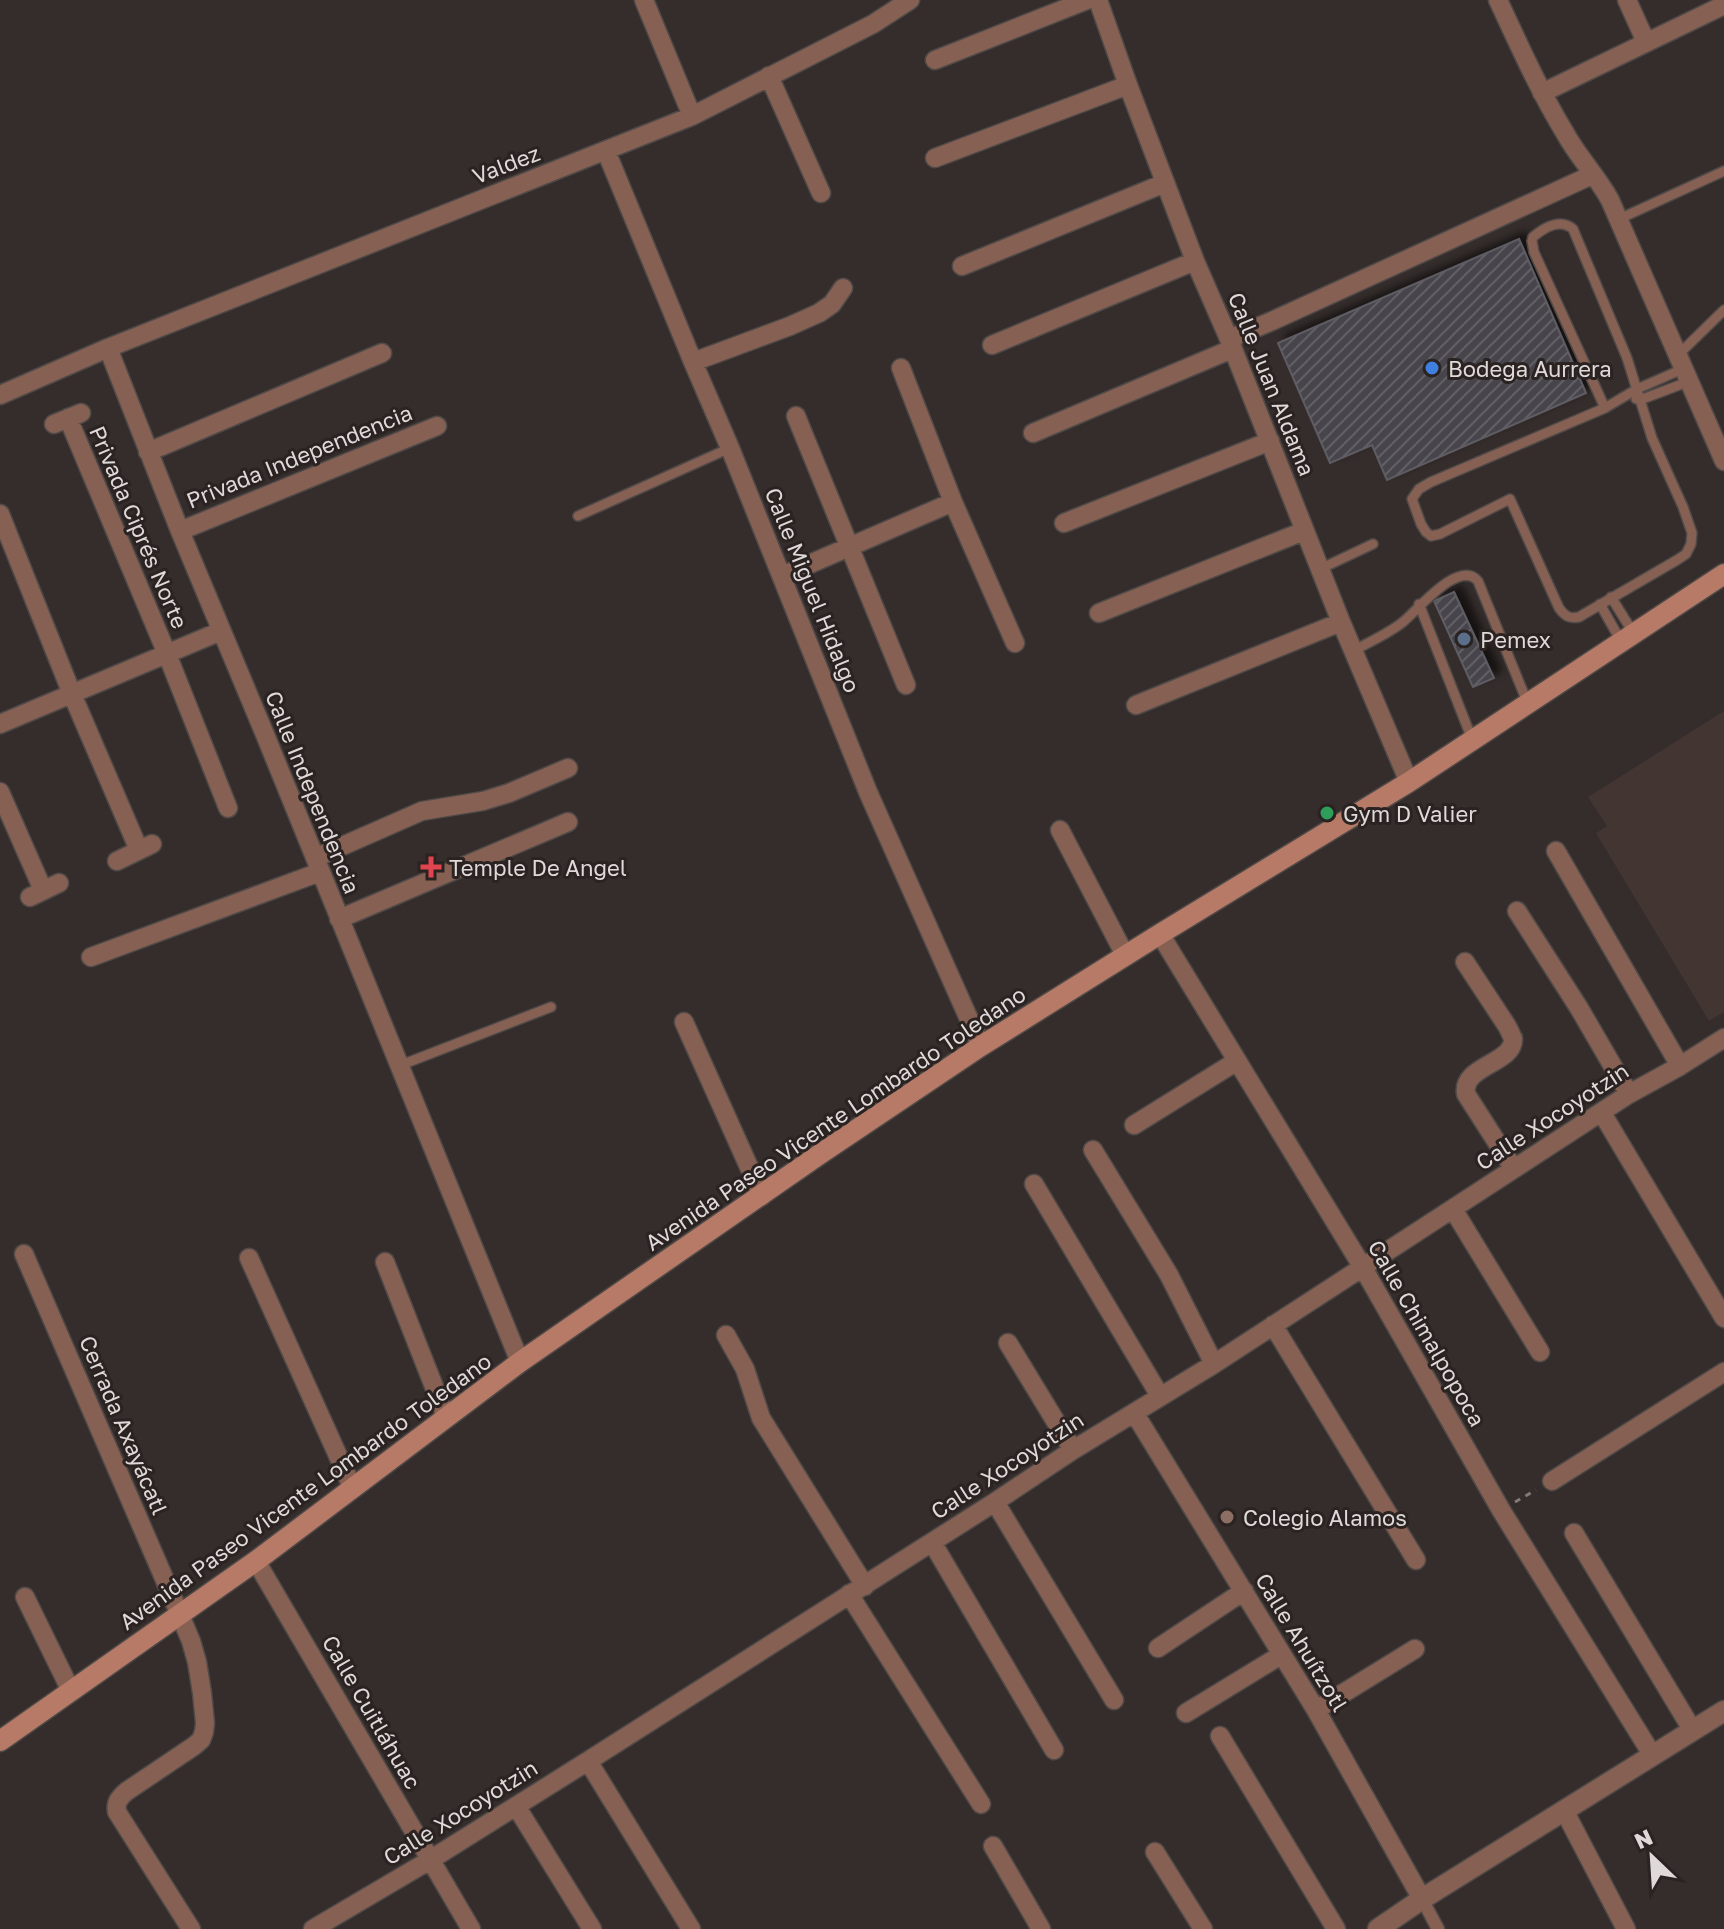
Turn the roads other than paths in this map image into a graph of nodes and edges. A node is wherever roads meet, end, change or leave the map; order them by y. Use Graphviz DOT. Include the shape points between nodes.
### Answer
graph roads {
  1 [pos="644,0"];
  2 [pos="910,0"];
  3 [pos="1087,0"];
  4 [pos="1098,0"];
  5 [pos="1498,0"];
  6 [pos="1627,0"];
  7 [pos="1724,5"];
  8 [pos="1646,42"];
  9 [pos="935,60"];
  10 [pos="769,76"];
  11 [pos="1128,85"];
  12 [pos="1542,93"];
  13 [pos="692,116"];
  14 [pos="606,151"];
  15 [pos="935,158"];
  16 [pos="1724,171"];
  17 [pos="1592,175"];
  18 [pos="1165,183"];
  19 [pos="821,193"];
  20 [pos="1619,219"];
  21 [pos="1195,261"];
  22 [pos="962,266"];
  23 [pos="843,288"];
  24 [pos="1724,310"];
  25 [pos="1231,344"];
  26 [pos="992,345"];
  27 [pos="108,348"];
  28 [pos="382,353"];
  29 [pos="693,362"];
  30 [pos="901,368"];
  31 [pos="1684,368"];
  32 [pos="1638,394"];
  33 [pos="0,395"];
  34 [pos="1605,408"];
  35 [pos="796,416"];
  36 [pos="68,418"];
  37 [pos="437,426"];
  38 [pos="1033,433"];
  39 [pos="1270,441"];
  40 [pos="730,448"];
  41 [pos="148,452"];
  42 [pos="1724,461"];
  43 [pos="953,502"];
  44 [pos="0,514"];
  45 [pos="578,516"];
  46 [pos="1064,523"];
  47 [pos="180,531"];
  48 [pos="1304,531"];
  49 [pos="1373,544"];
  50 [pos="849,548"];
  51 [pos="1320,569"];
  52 [pos="1724,574"];
  53 [pos="782,576"];
  54 [pos="1611,597"];
  55 [pos="1419,604"];
  56 [pos="1600,604"];
  57 [pos="1099,613"];
  58 [pos="1341,622"];
  59 [pos="221,631"];
  60 [pos="1628,638"];
  61 [pos="1015,643"];
  62 [pos="1353,651"];
  63 [pos="167,654"];
  64 [pos="906,685"];
  65 [pos="72,694"];
  66 [pos="1136,705"];
  67 [pos="1528,705"];
  68 [pos="0,724"];
  69 [pos="1472,741"];
  70 [pos="568,768"];
  71 [pos="1409,782"];
  72 [pos="0,792"];
  73 [pos="228,808"];
  74 [pos="568,822"];
  75 [pos="1060,830"];
  76 [pos="1556,851"];
  77 [pos="117,861"];
  78 [pos="317,865"];
  79 [pos="44,890"];
  80 [pos="1517,911"];
  81 [pos="339,919"];
  82 [pos="1160,934"];
  83 [pos="1125,955"];
  84 [pos="91,957"];
  85 [pos="1465,962"];
  86 [pos="551,1007"];
  87 [pos="684,1022"];
  88 [pos="1724,1038"];
  89 [pos="981,1046"];
  90 [pos="1237,1061"];
  91 [pos="401,1065"];
  92 [pos="1680,1066"];
  93 [pos="1629,1094"];
  94 [pos="1602,1113"];
  95 [pos="1134,1125"];
  96 [pos="1093,1150"];
  97 [pos="1514,1169"];
  98 [pos="1034,1184"];
  99 [pos="762,1196"];
  100 [pos="1453,1209"];
  101 [pos="24,1254"];
  102 [pos="249,1258"];
  103 [pos="385,1262"];
  104 [pos="1362,1266"];
  105 [pos="1724,1318"];
  106 [pos="1273,1325"];
  107 [pos="726,1335"];
  108 [pos="1008,1343"];
  109 [pos="1540,1352"];
  110 [pos="520,1362"];
  111 [pos="1214,1364"];
  112 [pos="1724,1372"];
  113 [pos="1160,1396"];
  114 [pos="1135,1414"];
  115 [pos="446,1417"];
  116 [pos="1073,1450"];
  117 [pos="1552,1481"];
  118 [pos="353,1489"];
  119 [pos="995,1502"];
  120 [pos="1574,1533"];
  121 [pos="932,1542"];
  122 [pos="1416,1560"];
  123 [pos="256,1561"];
  124 [pos="857,1590"];
  125 [pos="1244,1591"];
  126 [pos="25,1597"];
  127 [pos="180,1615"];
  128 [pos="1158,1648"];
  129 [pos="1415,1649"];
  130 [pos="1281,1655"];
  131 [pos="71,1691"];
  132 [pos="1114,1700"];
  133 [pos="1316,1710"];
  134 [pos="1724,1711"];
  135 [pos="1186,1713"];
  136 [pos="1693,1731"];
  137 [pos="1220,1736"];
  138 [pos="0,1741"];
  139 [pos="1054,1750"];
  140 [pos="1653,1756"];
  141 [pos="588,1761"];
  142 [pos="981,1804"];
  143 [pos="516,1806"];
  144 [pos="1565,1812"];
  145 [pos="993,1846"];
  146 [pos="1155,1852"];
  147 [pos="430,1860"];
  148 [pos="1422,1899"];
  149 [pos="319,1927"];
  150 [pos="191,1929"];
  151 [pos="471,1929"];
  152 [pos="592,1929"];
  153 [pos="691,1929"];
  154 [pos="1041,1929"];
  155 [pos="1203,1929"];
  156 [pos="1336,1929"];
  157 [pos="1378,1929"];
  158 [pos="1438,1929"];
  159 [pos="1626,1929"];
  1 -- 13 [label="street"];
  2 -- 10 [label="street, Valdez"];
  3 -- 9 [label="street"];
  4 -- 11 [label="street, Calle Juan Aldama"];
  5 -- 12 [label="street"];
  6 -- 8 [label="street"];
  7 -- 8 [label="street"];
  8 -- 12 [label="street"];
  10 -- 13 [label="street, Valdez"];
  10 -- 19 [label="street"];
  11 -- 15 [label="street"];
  11 -- 18 [label="street, Calle Juan Aldama"];
  12 -- 17 [label="street"];
  13 -- 14 [label="street, Valdez"];
  14 -- 27 [label="street, Valdez"];
  14 -- 29 [label="street, Calle Miguel Hidalgo"];
  16 -- 20 [label="lane"];
  17 -- 20 [label="street"];
  17 -- 25 [label="street"];
  18 -- 21 [label="street, Calle Juan Aldama"];
  18 -- 22 [label="street"];
  20 -- 31 [label="street"];
  21 -- 25 [label="street, Calle Juan Aldama"];
  21 -- 26 [label="street"];
  23 -- 29 [label="street" via="819,313"];
  24 -- 31 [label="lane"];
  25 -- 38 [label="street"];
  25 -- 39 [label="street, Calle Juan Aldama"];
  27 -- 33 [label="street"];
  27 -- 41 [label="street, Calle Independencia"];
  28 -- 41 [label="street"];
  29 -- 40 [label="street, Calle Miguel Hidalgo"];
  30 -- 43 [label="street"];
  31 -- 32 [label="lane"];
  31 -- 42 [label="street"];
  32 -- 34 [label="lane"];
  32 -- 34 [label="lane" via="1573,229 1562,223 1536,234 1534,252"];
  32 -- 54 [label="lane" via="1692,533 1691,544 1677,560"];
  34 -- 56 [label="lane" via="1431,482 1412,499 1431,536 1510,499 1565,616 1579,617"];
  35 -- 50 [label="street"];
  36 -- 63 [label="street, Privada Ciprés Norte"];
  37 -- 47 [label="street, Privada Independencia"];
  39 -- 46 [label="street"];
  39 -- 48 [label="street, Calle Juan Aldama"];
  40 -- 45 [label="lane"];
  40 -- 53 [label="street, Calle Miguel Hidalgo"];
  41 -- 47 [label="street, Calle Independencia"];
  43 -- 50 [label="street"];
  43 -- 61 [label="street"];
  44 -- 65 [label="street"];
  47 -- 59 [label="street, Calle Independencia"];
  48 -- 51 [label="street, Calle Juan Aldama"];
  48 -- 57 [label="street"];
  49 -- 51 [label="lane"];
  50 -- 53 [label="street"];
  50 -- 64 [label="street"];
  51 -- 58 [label="street, Calle Juan Aldama"];
  52 -- 60 [label="main road, Avenida Paseo Vicente Lombardo Toledano"];
  53 -- 89 [label="street, Calle Miguel Hidalgo" via="868,792"];
  54 -- 56 [label="lane"];
  54 -- 60 [label="lane"];
  55 -- 62 [label="lane" via="1406,620"];
  55 -- 67 [label="lane" via="1448,583 1467,575 1476,578"];
  55 -- 69 [label="lane"];
  56 -- 60 [label="lane"];
  58 -- 62 [label="street, Calle Juan Aldama"];
  58 -- 66 [label="street"];
  59 -- 63 [label="street"];
  59 -- 78 [label="street, Calle Independencia"];
  60 -- 67 [label="main road, Avenida Paseo Vicente Lombardo Toledano"];
  62 -- 71 [label="street, Calle Juan Aldama"];
  63 -- 65 [label="street"];
  63 -- 73 [label="street, Privada Ciprés Norte"];
  65 -- 68 [label="street"];
  65 -- 77 [label="street" via="146,847"];
  67 -- 69 [label="main road, Avenida Paseo Vicente Lombardo Toledano"];
  69 -- 71 [label="main road, Avenida Paseo Vicente Lombardo Toledano"];
  70 -- 78 [label="street" via="483,801 422,811"];
  71 -- 82 [label="main road, Avenida Paseo Vicente Lombardo Toledano"];
  72 -- 79 [label="street"];
  74 -- 81 [label="street"];
  75 -- 83 [label="street"];
  76 -- 92 [label="street"];
  78 -- 81 [label="street, Calle Independencia"];
  78 -- 84 [label="street"];
  80 -- 93 [label="street"];
  81 -- 91 [label="street, Calle Independencia"];
  82 -- 83 [label="main road, Avenida Paseo Vicente Lombardo Toledano"];
  82 -- 90 [label="street, Calle Chimalpopoca"];
  83 -- 89 [label="main road, Avenida Paseo Vicente Lombardo Toledano"];
  85 -- 97 [label="street" via="1513,1037 1503,1054 1468,1078 1466,1094"];
  86 -- 91 [label="lane"];
  87 -- 99 [label="street"];
  88 -- 92 [label="street, Calle Xocoyotzin"];
  89 -- 99 [label="main road, Avenida Paseo Vicente Lombardo Toledano"];
  90 -- 95 [label="street"];
  90 -- 104 [label="street, Calle Chimalpopoca"];
  91 -- 110 [label="street, Calle Independencia"];
  92 -- 93 [label="street, Calle Xocoyotzin"];
  93 -- 94 [label="street, Calle Xocoyotzin"];
  94 -- 97 [label="street, Calle Xocoyotzin"];
  94 -- 105 [label="street"];
  96 -- 111 [label="street" via="1169,1275"];
  97 -- 100 [label="street, Calle Xocoyotzin"];
  98 -- 113 [label="street"];
  99 -- 110 [label="main road, Avenida Paseo Vicente Lombardo Toledano"];
  100 -- 104 [label="street, Calle Xocoyotzin"];
  100 -- 109 [label="street"];
  101 -- 127 [label="street, Cerrada Axayácatl"];
  102 -- 118 [label="street"];
  103 -- 115 [label="street"];
  104 -- 106 [label="street, Calle Xocoyotzin"];
  104 -- 140 [label="street, Calle Chimalpopoca" via="1501,1510"];
  106 -- 111 [label="street, Calle Xocoyotzin"];
  106 -- 122 [label="street"];
  107 -- 124 [label="street" via="745,1369 761,1418"];
  108 -- 116 [label="street"];
  110 -- 115 [label="main road, Avenida Paseo Vicente Lombardo Toledano"];
  111 -- 113 [label="street, Calle Xocoyotzin"];
  112 -- 117 [label="street"];
  113 -- 114 [label="street, Calle Xocoyotzin"];
  114 -- 116 [label="street, Calle Xocoyotzin"];
  114 -- 125 [label="street, Calle Ahuítzotl"];
  115 -- 118 [label="main road, Avenida Paseo Vicente Lombardo Toledano"];
  116 -- 119 [label="street, Calle Xocoyotzin"];
  118 -- 123 [label="main road, Avenida Paseo Vicente Lombardo Toledano"];
  119 -- 121 [label="street, Calle Xocoyotzin"];
  119 -- 132 [label="street"];
  120 -- 136 [label="street"];
  121 -- 124 [label="street, Calle Xocoyotzin"];
  121 -- 139 [label="street"];
  123 -- 127 [label="main road, Avenida Paseo Vicente Lombardo Toledano"];
  123 -- 147 [label="street, Calle Cuitláhuac"];
  124 -- 141 [label="street, Calle Xocoyotzin"];
  124 -- 142 [label="street"];
  125 -- 128 [label="street"];
  125 -- 130 [label="street, Calle Ahuítzotl"];
  126 -- 131 [label="street"];
  127 -- 131 [label="main road, Avenida Paseo Vicente Lombardo Toledano"];
  127 -- 150 [label="street, Cerrada Axayácatl" via="197,1662 204,1732 194,1746 120,1797 116,1806"];
  129 -- 133 [label="street"];
  130 -- 133 [label="street, Calle Ahuítzotl"];
  130 -- 135 [label="street"];
  131 -- 138 [label="main road, Avenida Paseo Vicente Lombardo Toledano"];
  133 -- 148 [label="street, Calle Ahuítzotl"];
  134 -- 136 [label="street"];
  136 -- 140 [label="street"];
  137 -- 156 [label="street"];
  140 -- 144 [label="street"];
  141 -- 143 [label="street, Calle Xocoyotzin"];
  141 -- 153 [label="street"];
  143 -- 147 [label="street, Calle Xocoyotzin"];
  143 -- 152 [label="street"];
  144 -- 148 [label="street"];
  144 -- 159 [label="street"];
  145 -- 154 [label="street"];
  146 -- 155 [label="street"];
  147 -- 149 [label="street, Calle Xocoyotzin"];
  147 -- 151 [label="street, Calle Cuitláhuac"];
  148 -- 157 [label="street"];
  148 -- 158 [label="street"];
}
